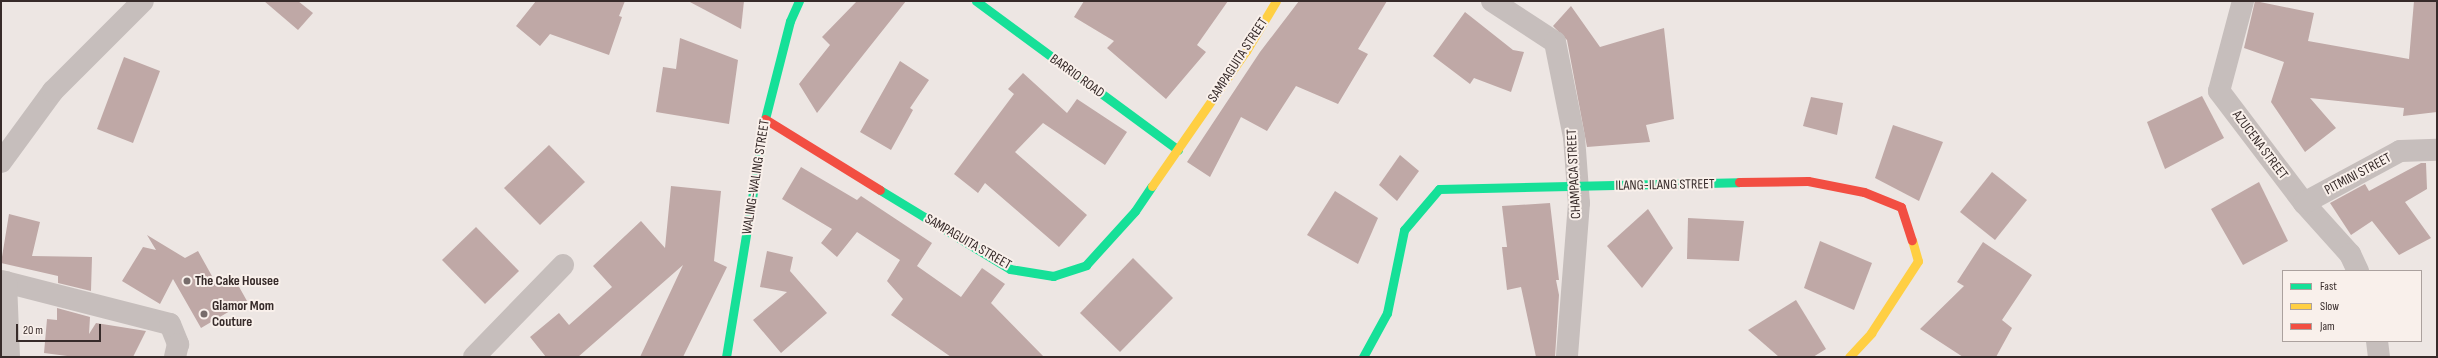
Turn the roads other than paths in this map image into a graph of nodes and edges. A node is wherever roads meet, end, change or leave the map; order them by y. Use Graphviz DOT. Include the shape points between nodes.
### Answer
graph roads {
  1 [pos="143,1"];
  2 [pos="800,1"];
  3 [pos="976,1"];
  4 [pos="1276,1"];
  5 [pos="1492,1"];
  6 [pos="2243,1"];
  7 [pos="765,119"];
  8 [pos="1178,150"];
  9 [pos="2437,150"];
  10 [pos="1,162"];
  11 [pos="1577,186"];
  12 [pos="2304,203"];
  13 [pos="563,265"];
  14 [pos="2358,270"];
  15 [pos="4,282"];
  16 [pos="2377,342"];
  17 [pos="8,357"];
  18 [pos="175,357"];
  19 [pos="474,357"];
  20 [pos="726,357"];
  21 [pos="1362,357"];
  22 [pos="1567,357"];
  23 [pos="1849,357"];
  24 [pos="2379,357"];
  1 -- 10 [label="street" via="53,91"];
  2 -- 7 [label="street, WALING-WALING STREET" via="790,21"];
  3 -- 8 [label="street, BARRIO ROAD"];
  4 -- 8 [label="street, SAMPAGUITA STREET" via="1246,51"];
  5 -- 11 [label="street, CHAMPACA STREET" via="1555,42 1574,137"];
  6 -- 12 [label="street, AZUCENA STREET" via="2219,91"];
  7 -- 8 [label="street, SAMPAGUITA STREET" via="1010,269 1052,276 1086,266 1135,211"];
  7 -- 20 [label="street, WALING-WALING STREET"];
  9 -- 12 [label="street, PITMINI STREET" via="2400,151"];
  11 -- 21 [label="street, ILANG-ILANG STREET" via="1438,189 1404,230 1387,313"];
  11 -- 22 [label="street, CHAMPACA STREET"];
  11 -- 23 [label="street, ILANG-ILANG STREET" via="1808,181 1864,192 1901,207 1918,261 1870,332"];
  12 -- 14 [label="street, AZUCENA STREET" via="2350,254"];
  13 -- 19 [label="street"];
  15 -- 17 [label="street"];
  15 -- 18 [label="street" via="170,324 178,344"];
  16 -- 24 [label="street"];
}
